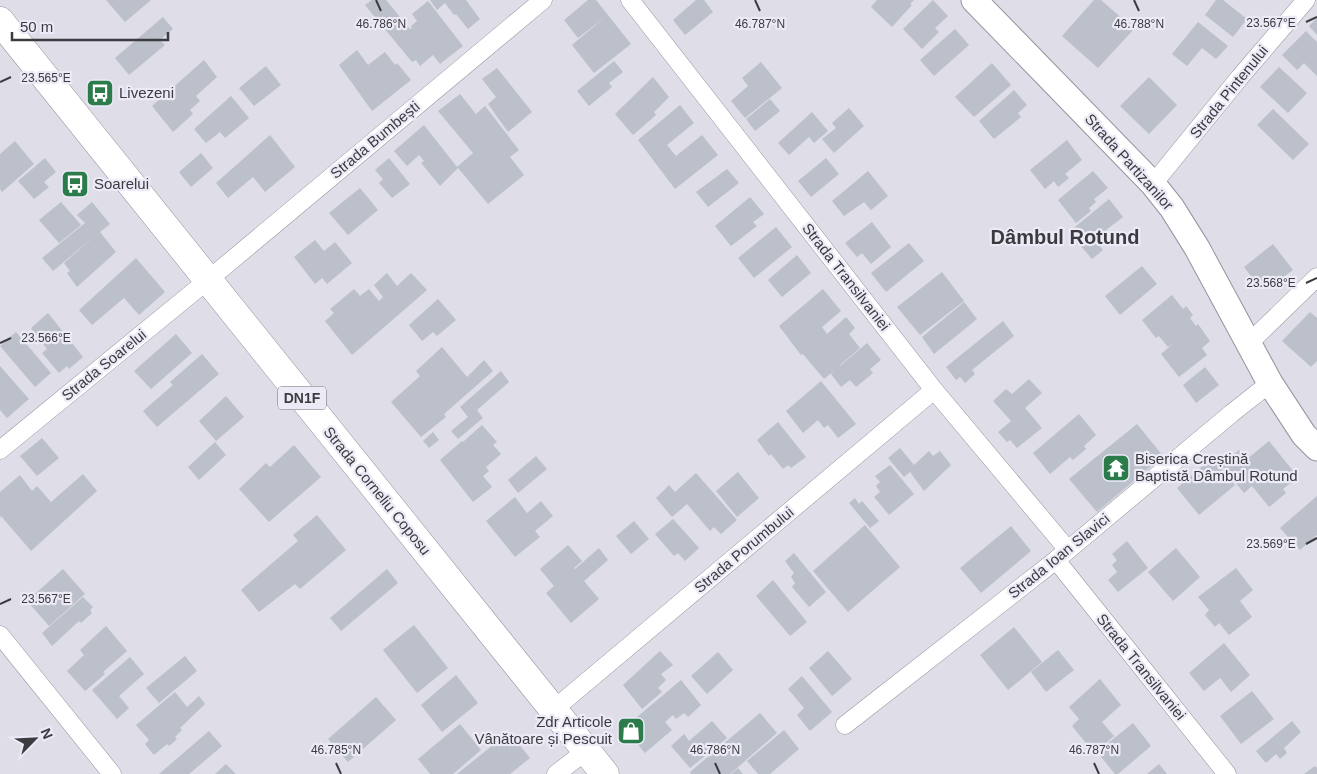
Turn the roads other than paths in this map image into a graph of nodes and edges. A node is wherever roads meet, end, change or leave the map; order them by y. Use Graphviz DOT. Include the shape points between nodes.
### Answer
graph roads {
  1 [pos="543,0"];
  2 [pos="630,0"];
  3 [pos="974,0"];
  4 [pos="1306,0"];
  5 [pos="0,21"];
  6 [pos="1153,184"];
  7 [pos="1317,277"];
  8 [pos="208,280"];
  9 [pos="1248,344"];
  10 [pos="1270,383"];
  11 [pos="934,390"];
  12 [pos="1317,448"];
  13 [pos="0,450"];
  14 [pos="1062,555"];
  15 [pos="0,635"];
  16 [pos="553,710"];
  17 [pos="844,725"];
  18 [pos="586,751"];
  19 [pos="112,774"];
  20 [pos="556,774"];
  21 [pos="605,774"];
  22 [pos="1227,774"];
  1 -- 8 [label="street, Strada Bumbești"];
  2 -- 11 [label="street, Strada Transilvaniei"];
  3 -- 6 [label="street, Strada Partizanilor"];
  4 -- 6 [label="street, Strada Pintenului"];
  5 -- 8 [label="main road, Strada Corneliu Coposu / DN1F"];
  6 -- 9 [label="street, Strada Partizanilor" via="1198,248"];
  7 -- 9 [label="street"];
  8 -- 13 [label="street, Strada Soarelui"];
  8 -- 16 [label="main road, Strada Corneliu Coposu / DN1F"];
  9 -- 10 [label="street, Strada Partizanilor"];
  10 -- 12 [label="street, Strada Partizanilor" via="1304,435"];
  10 -- 14 [label="street, Strada Ioan Slavici"];
  11 -- 14 [label="street, Strada Transilvaniei"];
  11 -- 16 [label="street, Strada Porumbului"];
  14 -- 17 [label="street, Strada Ioan Slavici"];
  14 -- 22 [label="street, Strada Transilvaniei"];
  15 -- 19 [label="street"];
  16 -- 18 [label="main road, Strada Corneliu Coposu / DN1F"];
  18 -- 20 [label="street"];
  18 -- 21 [label="main road, Strada Corneliu Coposu / DN1F"];
}
